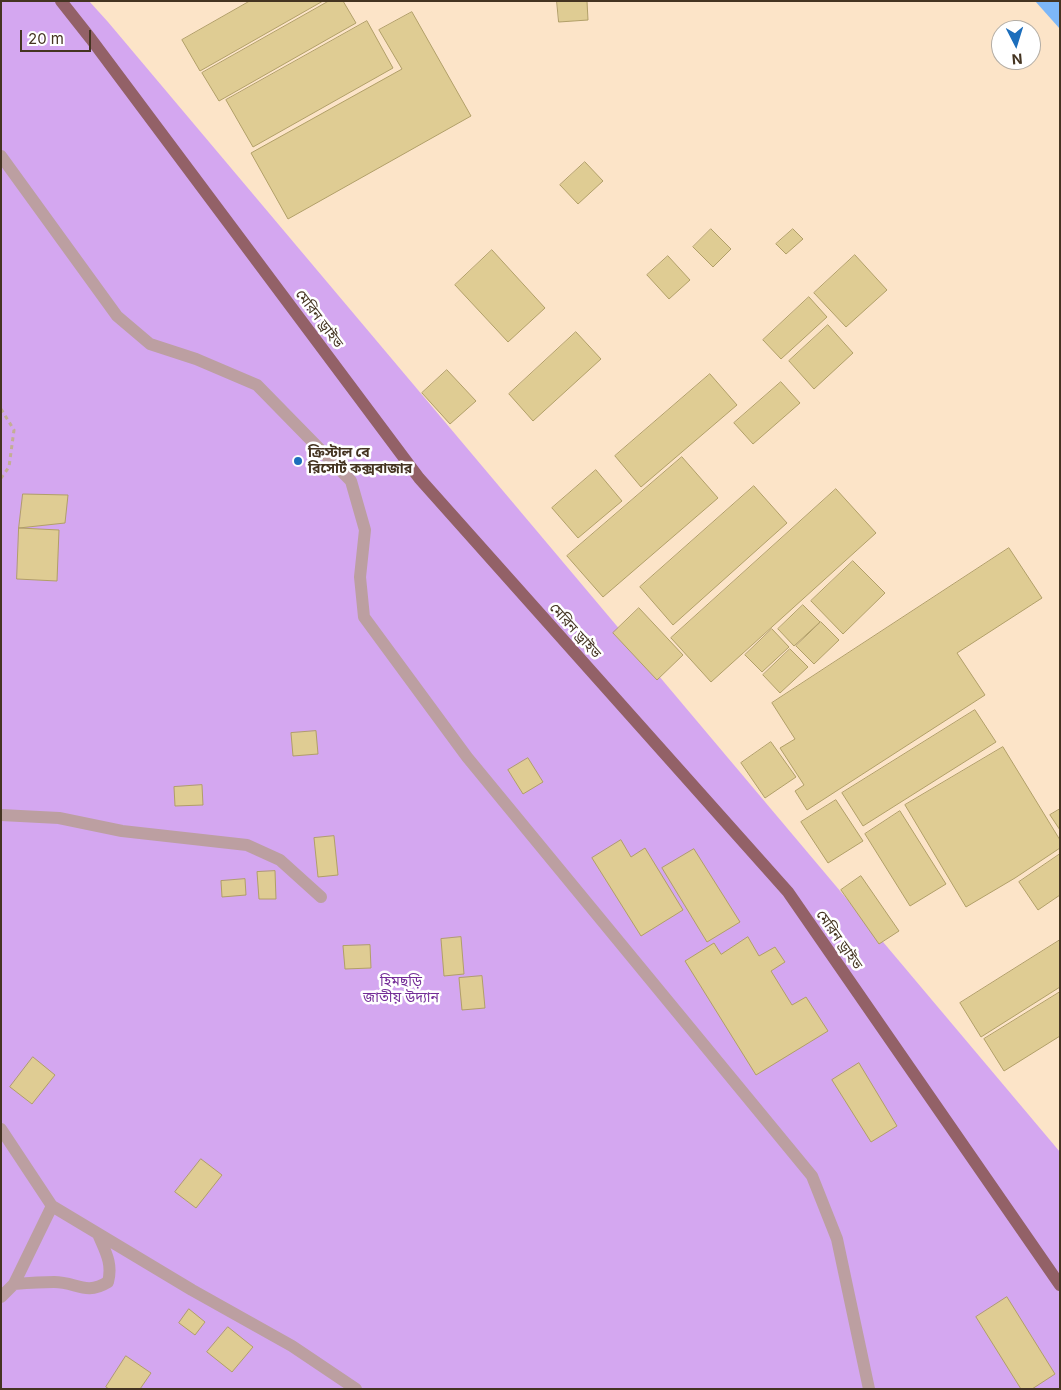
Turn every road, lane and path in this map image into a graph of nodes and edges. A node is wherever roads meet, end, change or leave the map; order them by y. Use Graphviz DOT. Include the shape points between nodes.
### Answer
graph roads {
  1 [pos="61,1"];
  2 [pos="1,156"];
  3 [pos="1,409"];
  4 [pos="1,478"];
  5 [pos="1,815"];
  6 [pos="321,897"];
  7 [pos="1,1129"];
  8 [pos="52,1206"];
  9 [pos="98,1234"];
  10 [pos="14,1284"];
  11 [pos="1060,1285"];
  12 [pos="1,1297"];
  13 [pos="356,1389"];
  14 [pos="869,1389"];
  1 -- 11 [label="main road, মেরিন ড্রাইভ" via="419,478 788,892"];
  2 -- 14 [label="street" via="117,316 150,344 257,385 351,481 365,530 360,577 364,617 467,757 812,1176 837,1239"];
  3 -- 4 [label="path" via="14,430 9,467"];
  5 -- 6 [label="street" via="58,818 122,832 247,845 280,860"];
  7 -- 8 [label="street"];
  8 -- 9 [label="street"];
  8 -- 10 [label="street"];
  9 -- 10 [label="street" via="109,1257 111,1271 108,1282 97,1289 57,1282"];
  9 -- 13 [label="street" via="292,1346"];
  10 -- 12 [label="street"];
}
